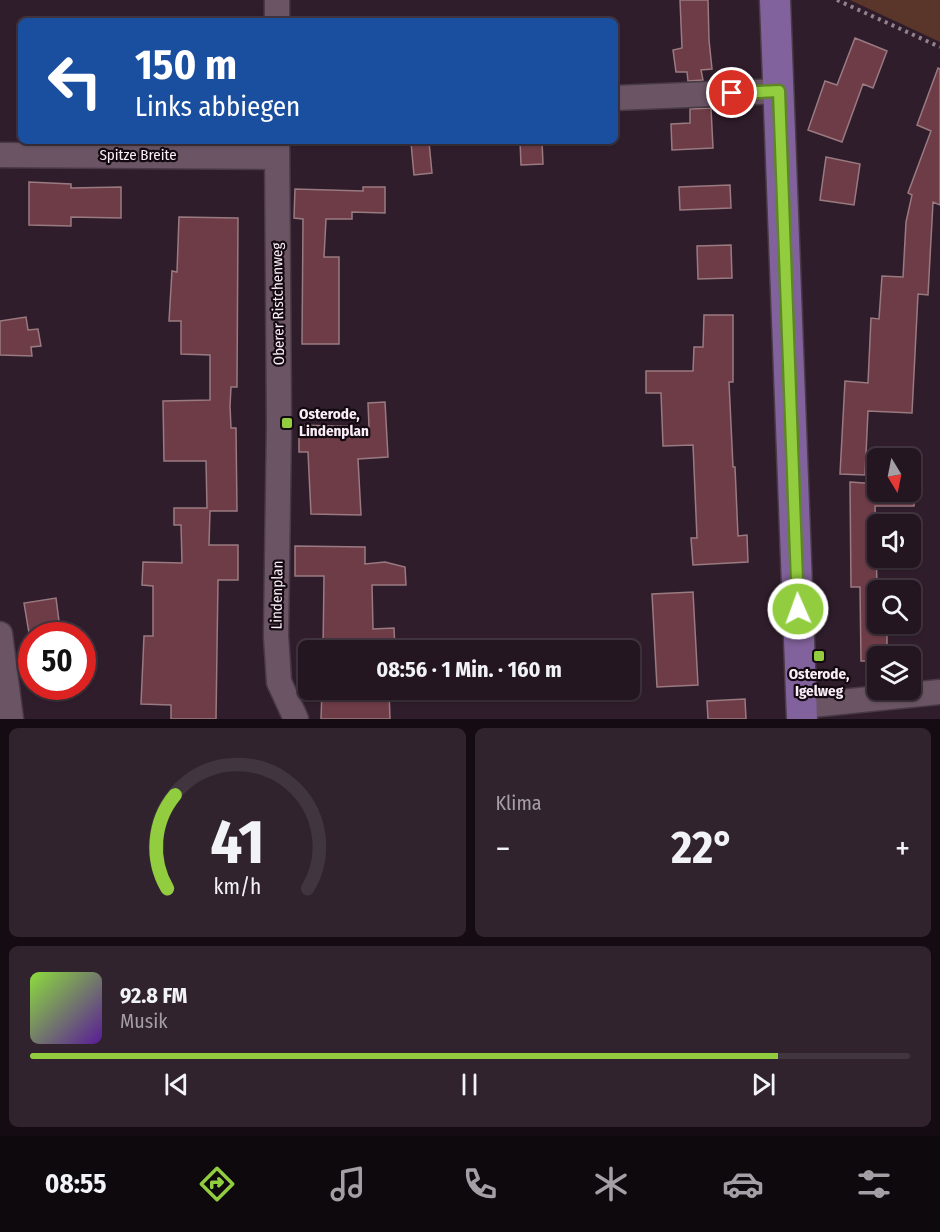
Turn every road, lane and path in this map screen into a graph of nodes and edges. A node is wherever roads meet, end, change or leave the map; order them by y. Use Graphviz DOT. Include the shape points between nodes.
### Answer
graph roads {
  1 [pos="277,0"];
  2 [pos="775,0"];
  3 [pos="837,0"];
  4 [pos="277,18"];
  5 [pos="940,47"];
  6 [pos="779,91"];
  7 [pos="618,98"];
  8 [pos="277,149"];
  9 [pos="0,155"];
  10 [pos="278,467"];
  11 [pos="0,633"];
  12 [pos="940,692"];
  13 [pos="802,712"];
  14 [pos="11,719"];
  15 [pos="296,719"];
  1 -- 4 [label="street"];
  2 -- 6 [label="main road"];
  3 -- 5 [label="path"];
  6 -- 7 [label="street"];
  6 -- 13 [label="main road"];
  8 -- 9 [label="street, Spitze Breite"];
  8 -- 10 [label="street, Oberer Ristchenweg"];
  10 -- 15 [label="street, Lindenplan" via="279,682"];
  11 -- 14 [label="street"];
  12 -- 13 [label="street"];
}
